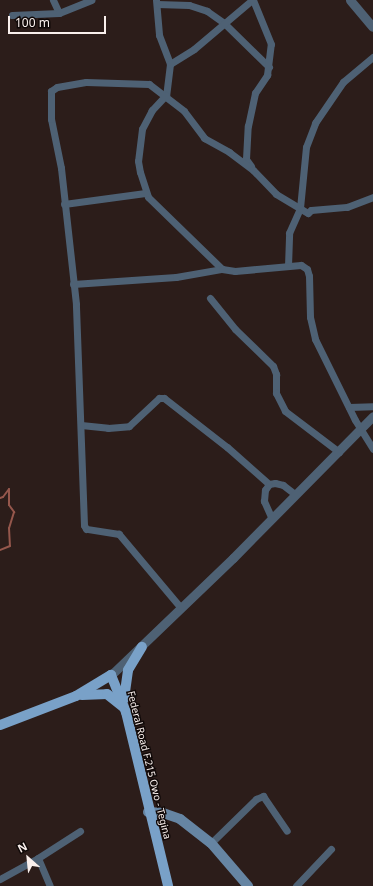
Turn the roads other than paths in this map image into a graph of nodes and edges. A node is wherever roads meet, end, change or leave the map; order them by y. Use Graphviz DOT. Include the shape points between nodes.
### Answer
graph roads {
  1 [pos="53,0"];
  2 [pos="92,0"];
  3 [pos="252,0"];
  4 [pos="350,0"];
  5 [pos="156,2"];
  6 [pos="59,13"];
  7 [pos="12,15"];
  8 [pos="224,23"];
  9 [pos="373,27"];
  10 [pos="373,57"];
  11 [pos="170,64"];
  12 [pos="269,67"];
  13 [pos="166,95"];
  14 [pos="253,170"];
  15 [pos="145,193"];
  16 [pos="373,197"];
  17 [pos="64,204"];
  18 [pos="300,208"];
  19 [pos="288,266"];
  20 [pos="222,269"];
  21 [pos="73,284"];
  22 [pos="210,298"];
  23 [pos="373,406"];
  24 [pos="349,407"];
  25 [pos="373,416"];
  26 [pos="81,425"];
  27 [pos="360,428"];
  28 [pos="373,448"];
  29 [pos="339,452"];
  30 [pos="269,484"];
  31 [pos="296,495"];
  32 [pos="272,519"];
  33 [pos="181,608"];
  34 [pos="142,647"];
  35 [pos="110,675"];
  36 [pos="76,696"];
  37 [pos="124,708"];
  38 [pos="0,725"];
  39 [pos="148,812"];
  40 [pos="80,831"];
  41 [pos="287,831"];
  42 [pos="211,843"];
  43 [pos="331,849"];
  44 [pos="38,858"];
  45 [pos="0,879"];
  46 [pos="50,886"];
  47 [pos="168,886"];
  48 [pos="248,886"];
  49 [pos="296,886"];
  1 -- 6 [label="street"];
  2 -- 6 [label="street"];
  3 -- 8 [label="street"];
  3 -- 12 [label="street" via="271,44"];
  4 -- 9 [label="street"];
  5 -- 8 [label="street" via="194,6 207,11"];
  5 -- 11 [label="street" via="159,35"];
  6 -- 7 [label="street"];
  8 -- 11 [label="street" via="194,49"];
  8 -- 12 [label="street"];
  10 -- 18 [label="street" via="343,82 315,123 306,148"];
  11 -- 13 [label="street"];
  12 -- 14 [label="street" via="255,93 248,126 246,159"];
  13 -- 14 [label="street" via="189,116 204,138"];
  13 -- 15 [label="street" via="152,110 142,129 138,161"];
  13 -- 17 [label="street" via="149,84 123,81 86,82 57,87 51,91 51,120 61,168"];
  14 -- 18 [label="street" via="276,194"];
  15 -- 17 [label="street"];
  15 -- 20 [label="street"];
  16 -- 18 [label="street" via="340,208 311,210 308,213"];
  17 -- 21 [label="street"];
  18 -- 19 [label="street" via="289,233"];
  19 -- 20 [label="street" via="235,272"];
  19 -- 24 [label="street" via="301,265 307,269 312,329"];
  20 -- 21 [label="street" via="176,277"];
  21 -- 26 [label="street" via="79,350"];
  22 -- 29 [label="street" via="235,329 273,366 276,374 276,393 285,411"];
  23 -- 24 [label="street"];
  24 -- 27 [label="street"];
  25 -- 27 [label="street"];
  26 -- 30 [label="street" via="108,428 129,426 159,398 164,398 227,447"];
  26 -- 33 [label="street" via="86,529 119,534"];
  27 -- 28 [label="street"];
  27 -- 29 [label="street"];
  29 -- 31 [label="street"];
  30 -- 31 [label="street" via="275,482"];
  30 -- 32 [label="street" via="265,490 264,501"];
  31 -- 32 [label="street"];
  32 -- 33 [label="street"];
  33 -- 34 [label="street"];
  34 -- 35 [label="street"];
  34 -- 37 [label="main road" via="128,670"];
  35 -- 36 [label="main road"];
  35 -- 37 [label="main road, Federal Road F.215 Owo - Tegina"];
  36 -- 37 [label="main road" via="107,694"];
  36 -- 38 [label="main road"];
  37 -- 39 [label="main road, Federal Road F.215 Owo - Tegina"];
  39 -- 42 [label="main road" via="163,813 180,820"];
  39 -- 47 [label="main road, Federal Road F.215 Owo - Tegina"];
  40 -- 44 [label="street"];
  41 -- 42 [label="street" via="263,796 256,799"];
  42 -- 48 [label="main road"];
  43 -- 49 [label="street"];
  44 -- 45 [label="street"];
  44 -- 46 [label="street"];
}
